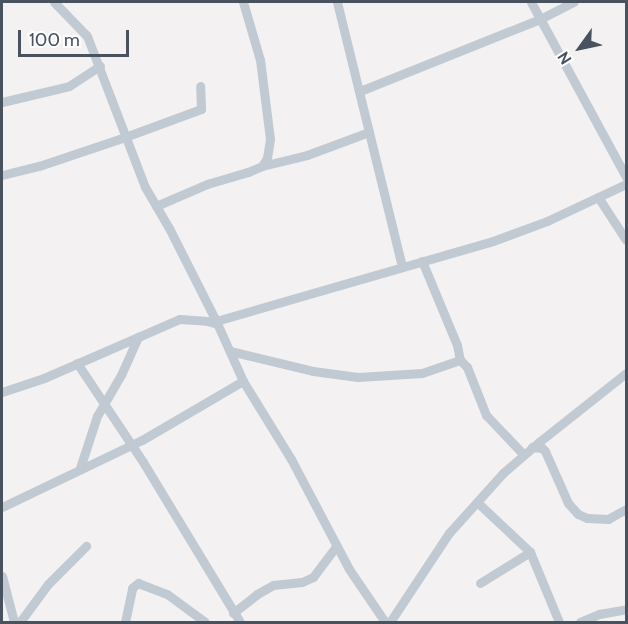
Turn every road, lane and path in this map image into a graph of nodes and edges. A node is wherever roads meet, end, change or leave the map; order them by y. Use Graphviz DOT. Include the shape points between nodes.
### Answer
graph roads {
  1 [pos="54,2"];
  2 [pos="243,2"];
  3 [pos="337,2"];
  4 [pos="531,2"];
  5 [pos="574,2"];
  6 [pos="540,19"];
  7 [pos="100,66"];
  8 [pos="200,86"];
  9 [pos="360,91"];
  10 [pos="2,102"];
  11 [pos="369,132"];
  12 [pos="125,137"];
  13 [pos="262,165"];
  14 [pos="2,176"];
  15 [pos="627,177"];
  16 [pos="627,184"];
  17 [pos="597,197"];
  18 [pos="156,206"];
  19 [pos="627,240"];
  20 [pos="422,261"];
  21 [pos="402,266"];
  22 [pos="217,322"];
  23 [pos="138,337"];
  24 [pos="230,351"];
  25 [pos="460,360"];
  26 [pos="77,363"];
  27 [pos="627,373"];
  28 [pos="243,381"];
  29 [pos="2,392"];
  30 [pos="104,405"];
  31 [pos="130,445"];
  32 [pos="532,447"];
  33 [pos="523,454"];
  34 [pos="80,468"];
  35 [pos="477,502"];
  36 [pos="2,507"];
  37 [pos="627,509"];
  38 [pos="86,546"];
  39 [pos="336,546"];
  40 [pos="530,552"];
  41 [pos="2,576"];
  42 [pos="480,583"];
  43 [pos="627,609"];
  44 [pos="237,620"];
  45 [pos="14,622"];
  46 [pos="20,622"];
  47 [pos="125,622"];
  48 [pos="205,622"];
  49 [pos="387,622"];
  50 [pos="559,622"];
  51 [pos="580,622"];
  1 -- 7 [label="street" via="87,36"];
  2 -- 13 [label="street" via="260,60 270,140 270,152"];
  3 -- 9 [label="street"];
  4 -- 6 [label="street"];
  5 -- 6 [label="street"];
  6 -- 9 [label="street"];
  6 -- 15 [label="street"];
  7 -- 10 [label="street" via="69,86"];
  7 -- 12 [label="street"];
  8 -- 12 [label="street" via="201,109"];
  9 -- 11 [label="street"];
  11 -- 13 [label="street" via="307,155"];
  11 -- 21 [label="street"];
  12 -- 14 [label="street"];
  12 -- 18 [label="street" via="144,187"];
  13 -- 18 [label="street"];
  16 -- 17 [label="street"];
  17 -- 19 [label="street"];
  17 -- 20 [label="street" via="493,241"];
  18 -- 22 [label="street"];
  20 -- 21 [label="street"];
  20 -- 25 [label="street" via="458,345"];
  21 -- 22 [label="street"];
  22 -- 23 [label="street" via="180,320"];
  22 -- 24 [label="street"];
  23 -- 26 [label="street"];
  23 -- 30 [label="street"];
  24 -- 25 [label="street" via="313,371 358,377 422,373"];
  24 -- 28 [label="street"];
  25 -- 33 [label="street" via="467,367 486,415"];
  26 -- 29 [label="street"];
  26 -- 30 [label="street"];
  27 -- 32 [label="street"];
  28 -- 31 [label="street"];
  28 -- 39 [label="street" via="291,459"];
  30 -- 31 [label="street"];
  30 -- 34 [label="street"];
  31 -- 34 [label="street"];
  31 -- 44 [label="street"];
  32 -- 33 [label="street"];
  32 -- 37 [label="street" via="543,448 568,503 578,514 608,519"];
  33 -- 35 [label="street"];
  34 -- 36 [label="street"];
  35 -- 40 [label="street"];
  35 -- 49 [label="street" via="449,533"];
  38 -- 46 [label="street" via="48,584"];
  39 -- 44 [label="street" via="307,581 273,585 257,594"];
  39 -- 49 [label="street"];
  40 -- 42 [label="street"];
  40 -- 50 [label="street"];
  41 -- 45 [label="street"];
  43 -- 51 [label="street"];
  47 -- 48 [label="street" via="132,588 138,583 167,594"];
}
